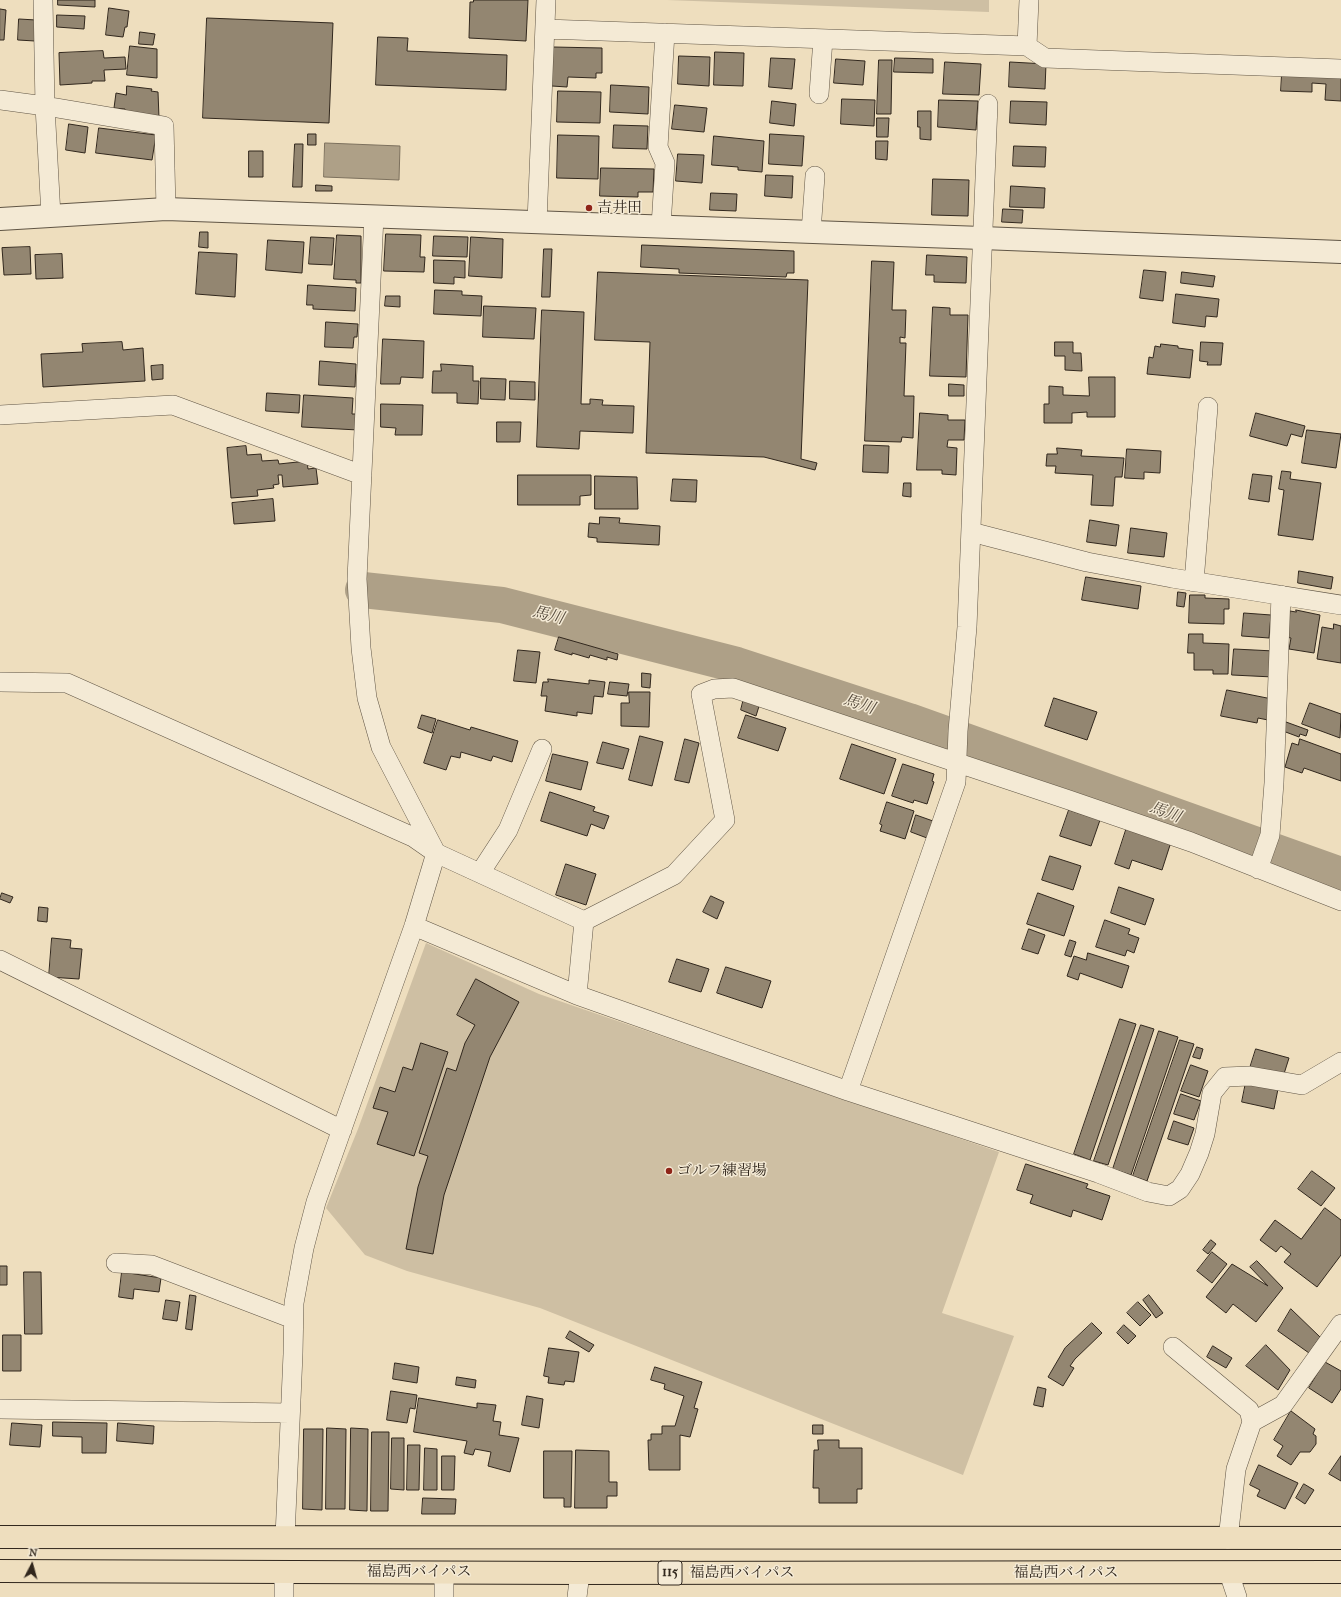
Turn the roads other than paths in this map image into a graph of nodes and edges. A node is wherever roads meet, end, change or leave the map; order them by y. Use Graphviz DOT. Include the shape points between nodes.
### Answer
graph roads {
  1 [pos="44,0"];
  2 [pos="546,0"];
  3 [pos="1029,0"];
  4 [pos="545,29"];
  5 [pos="665,33"];
  6 [pos="823,39"];
  7 [pos="1027,46"];
  8 [pos="1341,69"];
  9 [pos="819,94"];
  10 [pos="0,100"];
  11 [pos="988,104"];
  12 [pos="45,106"];
  13 [pos="815,176"];
  14 [pos="166,210"];
  15 [pos="51,216"];
  16 [pos="374,216"];
  17 [pos="0,219"];
  18 [pos="537,222"];
  19 [pos="661,226"];
  20 [pos="811,232"];
  21 [pos="982,238"];
  22 [pos="1341,252"];
  23 [pos="1208,407"];
  24 [pos="0,415"];
  25 [pos="362,475"];
  26 [pos="971,532"];
  27 [pos="1194,582"];
  28 [pos="1281,595"];
  29 [pos="1341,605"];
  30 [pos="0,682"];
  31 [pos="542,749"];
  32 [pos="957,757"];
  33 [pos="436,853"];
  34 [pos="1261,862"];
  35 [pos="480,873"];
  36 [pos="1341,901"];
  37 [pos="584,921"];
  38 [pos="414,926"];
  39 [pos="0,960"];
  40 [pos="576,995"];
  41 [pos="1341,1062"];
  42 [pos="848,1091"];
  43 [pos="342,1130"];
  44 [pos="116,1262"];
  45 [pos="294,1319"];
  46 [pos="1341,1324"];
  47 [pos="1173,1347"];
  48 [pos="0,1409"];
  49 [pos="290,1413"];
  50 [pos="1252,1422"];
  51 [pos="0,1537"];
  52 [pos="285,1537"];
  53 [pos="1228,1538"];
  54 [pos="1341,1538"];
  55 [pos="0,1571"];
  56 [pos="284,1572"];
  57 [pos="444,1572"];
  58 [pos="1341,1572"];
  59 [pos="580,1573"];
  60 [pos="1229,1573"];
  61 [pos="284,1597"];
  62 [pos="444,1597"];
  63 [pos="577,1597"];
  64 [pos="1237,1597"];
  1 -- 12 [label="street"];
  2 -- 4 [label="street"];
  3 -- 7 [label="street"];
  4 -- 5 [label="street"];
  4 -- 18 [label="street"];
  5 -- 6 [label="street"];
  5 -- 19 [label="street" via="658,147 665,163"];
  6 -- 7 [label="street"];
  6 -- 9 [label="street"];
  7 -- 8 [label="street" via="1045,58"];
  10 -- 12 [label="street"];
  11 -- 21 [label="street"];
  12 -- 14 [label="street" via="164,126"];
  12 -- 15 [label="street"];
  13 -- 20 [label="street"];
  14 -- 15 [label="street"];
  14 -- 16 [label="street"];
  15 -- 17 [label="street"];
  16 -- 18 [label="street"];
  16 -- 25 [label="street"];
  18 -- 19 [label="street"];
  19 -- 20 [label="street"];
  20 -- 21 [label="street"];
  21 -- 22 [label="street"];
  21 -- 26 [label="street"];
  23 -- 27 [label="street"];
  24 -- 25 [label="street" via="173,406"];
  25 -- 33 [label="street" via="357,579 367,698 380,746"];
  26 -- 27 [label="street" via="1087,562"];
  26 -- 32 [label="street"];
  27 -- 28 [label="street"];
  28 -- 29 [label="street"];
  28 -- 34 [label="street" via="1274,783 1270,835"];
  30 -- 33 [label="street" via="68,683 413,837"];
  31 -- 35 [label="street" via="508,830"];
  32 -- 34 [label="street" via="1184,840"];
  32 -- 37 [label="street" via="733,688 714,689 701,694 725,820 674,875"];
  32 -- 42 [label="street" via="956,782"];
  33 -- 35 [label="street"];
  33 -- 38 [label="street"];
  34 -- 36 [label="street"];
  35 -- 37 [label="street"];
  37 -- 40 [label="street"];
  38 -- 40 [label="street"];
  38 -- 43 [label="street"];
  39 -- 43 [label="street"];
  40 -- 42 [label="street"];
  41 -- 42 [label="street" via="1302,1084 1250,1076 1225,1077 1212,1093 1205,1134 1190,1174 1180,1189 1169,1196 1148,1192 1098,1172"];
  43 -- 45 [label="street" via="316,1202 306,1240 294,1304"];
  44 -- 45 [label="street" via="152,1265"];
  45 -- 49 [label="street"];
  46 -- 50 [label="street" via="1283,1405"];
  47 -- 50 [label="street" via="1249,1410"];
  48 -- 49 [label="street"];
  49 -- 52 [label="street"];
  50 -- 53 [label="street" via="1236,1469"];
  51 -- 52 [label="highway"];
  52 -- 53 [label="highway"];
  53 -- 54 [label="highway"];
  55 -- 56 [label="highway, 福島西バイパス / 115"];
  56 -- 57 [label="highway, 福島西バイパス / 115"];
  56 -- 61 [label="street"];
  57 -- 59 [label="highway, 福島西バイパス / 115"];
  57 -- 62 [label="street"];
  58 -- 60 [label="highway, 福島西バイパス / 115"];
  59 -- 60 [label="highway, 福島西バイパス / 115"];
  59 -- 63 [label="street"];
  60 -- 64 [label="street"];
}
